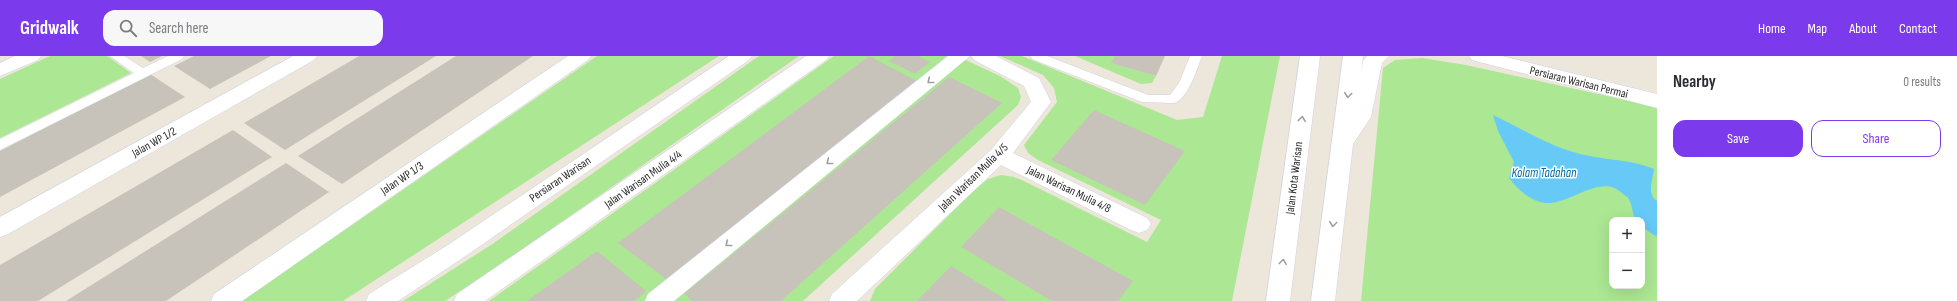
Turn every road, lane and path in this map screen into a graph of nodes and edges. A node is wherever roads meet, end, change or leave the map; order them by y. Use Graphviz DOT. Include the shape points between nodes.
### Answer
graph roads {
  1 [pos="31,56"];
  2 [pos="116,56"];
  3 [pos="178,56"];
  4 [pos="307,56"];
  5 [pos="581,56"];
  6 [pos="742,56"];
  7 [pos="819,56"];
  8 [pos="960,56"];
  9 [pos="981,56"];
  10 [pos="1036,56"];
  11 [pos="1196,56"];
  12 [pos="1310,56"];
  13 [pos="1353,56"];
  14 [pos="1379,56"];
  15 [pos="1478,56"];
  16 [pos="0,70"];
  17 [pos="142,74"];
  18 [pos="1657,101"];
  19 [pos="1343,142"];
  20 [pos="0,145"];
  21 [pos="999,155"];
  22 [pos="1139,224"];
  23 [pos="0,228"];
  24 [pos="223,301"];
  25 [pos="378,301"];
  26 [pos="466,301"];
  27 [pos="657,301"];
  28 [pos="841,301"];
  29 [pos="1278,301"];
  30 [pos="1323,301"];
  1 -- 16 [label="street"];
  2 -- 17 [label="lane"];
  3 -- 17 [label="lane"];
  4 -- 23 [label="street, Jalan WP 1/2"];
  5 -- 24 [label="street, Jalan WP 1/3"];
  6 -- 25 [label="street, Persiaran Warisan" via="456,251"];
  7 -- 26 [label="street, Jalan Warisan Mulia 4/4"];
  8 -- 27 [label="street, one-way"];
  9 -- 21 [label="street, Jalan Warisan Mulia 4/5" via="1032,82 1041,102"];
  10 -- 11 [label="lane" via="1147,99 1174,99 1185,84"];
  29 -- 12 [label="street, Jalan Kota Warisan, one-way"];
  13 -- 19 [label="street, one-way"];
  14 -- 19 [label="street" via="1373,61 1361,117"];
  15 -- 18 [label="street, Persiaran Warisan Permai"];
  17 -- 20 [label="lane"];
  19 -- 30 [label="street, one-way"];
  21 -- 22 [label="street, Jalan Warisan Mulia 4/8"];
  21 -- 28 [label="street, Jalan Warisan Mulia 4/5"];
}
